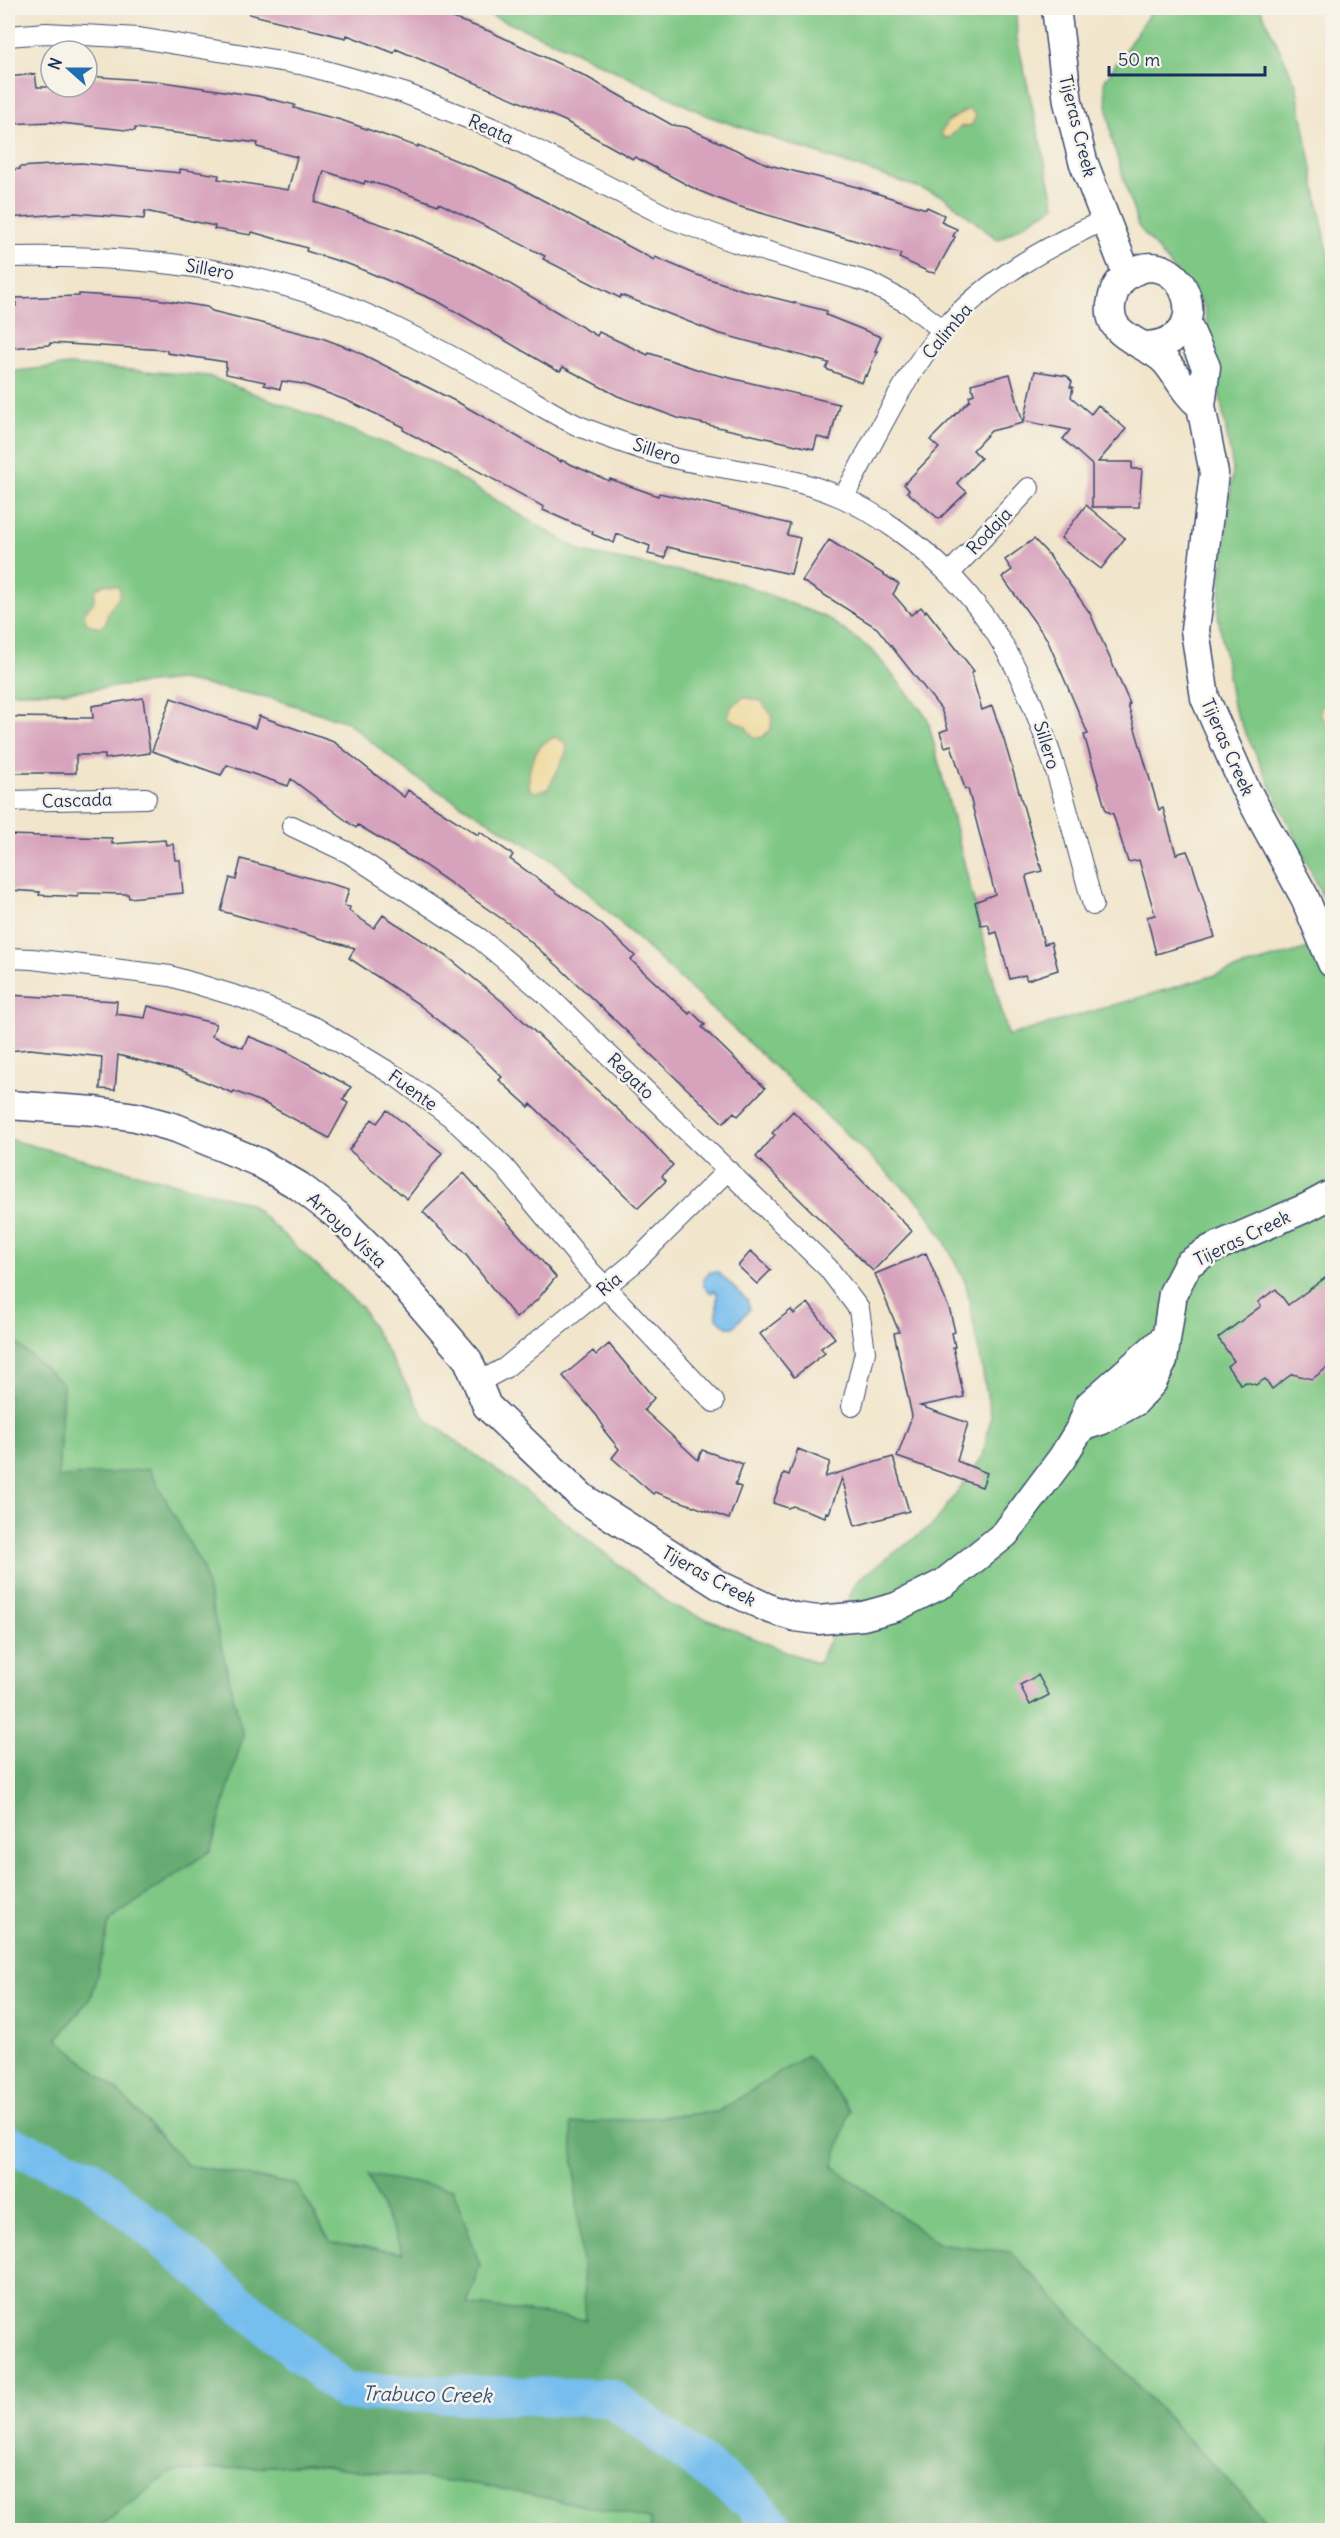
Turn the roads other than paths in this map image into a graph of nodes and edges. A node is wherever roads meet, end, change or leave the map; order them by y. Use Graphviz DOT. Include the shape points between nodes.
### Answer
graph roads {
  1 [pos="1056,8"];
  2 [pos="8,36"];
  3 [pos="1106,219"];
  4 [pos="8,257"];
  5 [pos="1127,275"];
  6 [pos="1186,322"];
  7 [pos="943,330"];
  8 [pos="1144,346"];
  9 [pos="1201,406"];
  10 [pos="1029,488"];
  11 [pos="843,498"];
  12 [pos="949,574"];
  13 [pos="146,798"];
  14 [pos="8,801"];
  15 [pos="292,826"];
  16 [pos="1093,905"];
  17 [pos="8,958"];
  18 [pos="1332,963"];
  19 [pos="8,1105"];
  20 [pos="728,1170"];
  21 [pos="1332,1194"];
  22 [pos="606,1287"];
  23 [pos="482,1394"];
  24 [pos="714,1402"];
  25 [pos="852,1406"];
  1 -- 3 [label="street, Tijeras Creek" via="1068,102 1083,161"];
  2 -- 7 [label="street, Reata" via="46,33 139,38 304,65 404,93 495,129 672,219 868,282 909,304"];
  3 -- 5 [label="street, Tijeras Creek"];
  3 -- 7 [label="street, Calimba" via="1027,259 971,301"];
  4 -- 11 [label="street, Sillero" via="86,255 157,260 237,273 312,293 395,327 579,426 682,460 768,476"];
  5 -- 6 [label="street, Tijeras Creek" via="1151,267 1175,276 1188,297"];
  5 -- 8 [label="street" via="1113,293 1112,316 1124,336"];
  6 -- 8 [label="street" via="1169,341"];
  6 -- 9 [label="street, Tijeras Creek" via="1206,367"];
  7 -- 11 [label="street, Calimba" via="915,369"];
  8 -- 9 [label="street" via="1164,360 1188,396"];
  9 -- 18 [label="street, Tijeras Creek" via="1214,473 1195,630 1204,698 1245,788 1304,897"];
  10 -- 12 [label="street, Rodaja"];
  11 -- 12 [label="street, Sillero" via="883,522"];
  12 -- 16 [label="street, Sillero" via="1019,670 1043,728"];
  13 -- 14 [label="street, Cascada"];
  15 -- 20 [label="street, Regato" via="349,853 479,938 547,995"];
  17 -- 22 [label="street, Fuente" via="170,976 243,998 325,1033 397,1077 451,1118 504,1167"];
  19 -- 23 [label="street, Arroyo Vista" via="95,1111 176,1128 258,1162 299,1186 377,1255 468,1360"];
  20 -- 22 [label="street, Ria"];
  20 -- 25 [label="street, Regato" via="828,1268 859,1309 865,1352"];
  21 -- 23 [label="street, Tijeras Creek" via="1188,1263 1173,1293 1166,1337 1089,1405 1062,1458 1005,1534 944,1583 896,1606 863,1616 818,1620 770,1609 719,1585 601,1512"];
  22 -- 23 [label="street, Ria" via="505,1368"];
  22 -- 24 [label="street, Fuente"];
}
